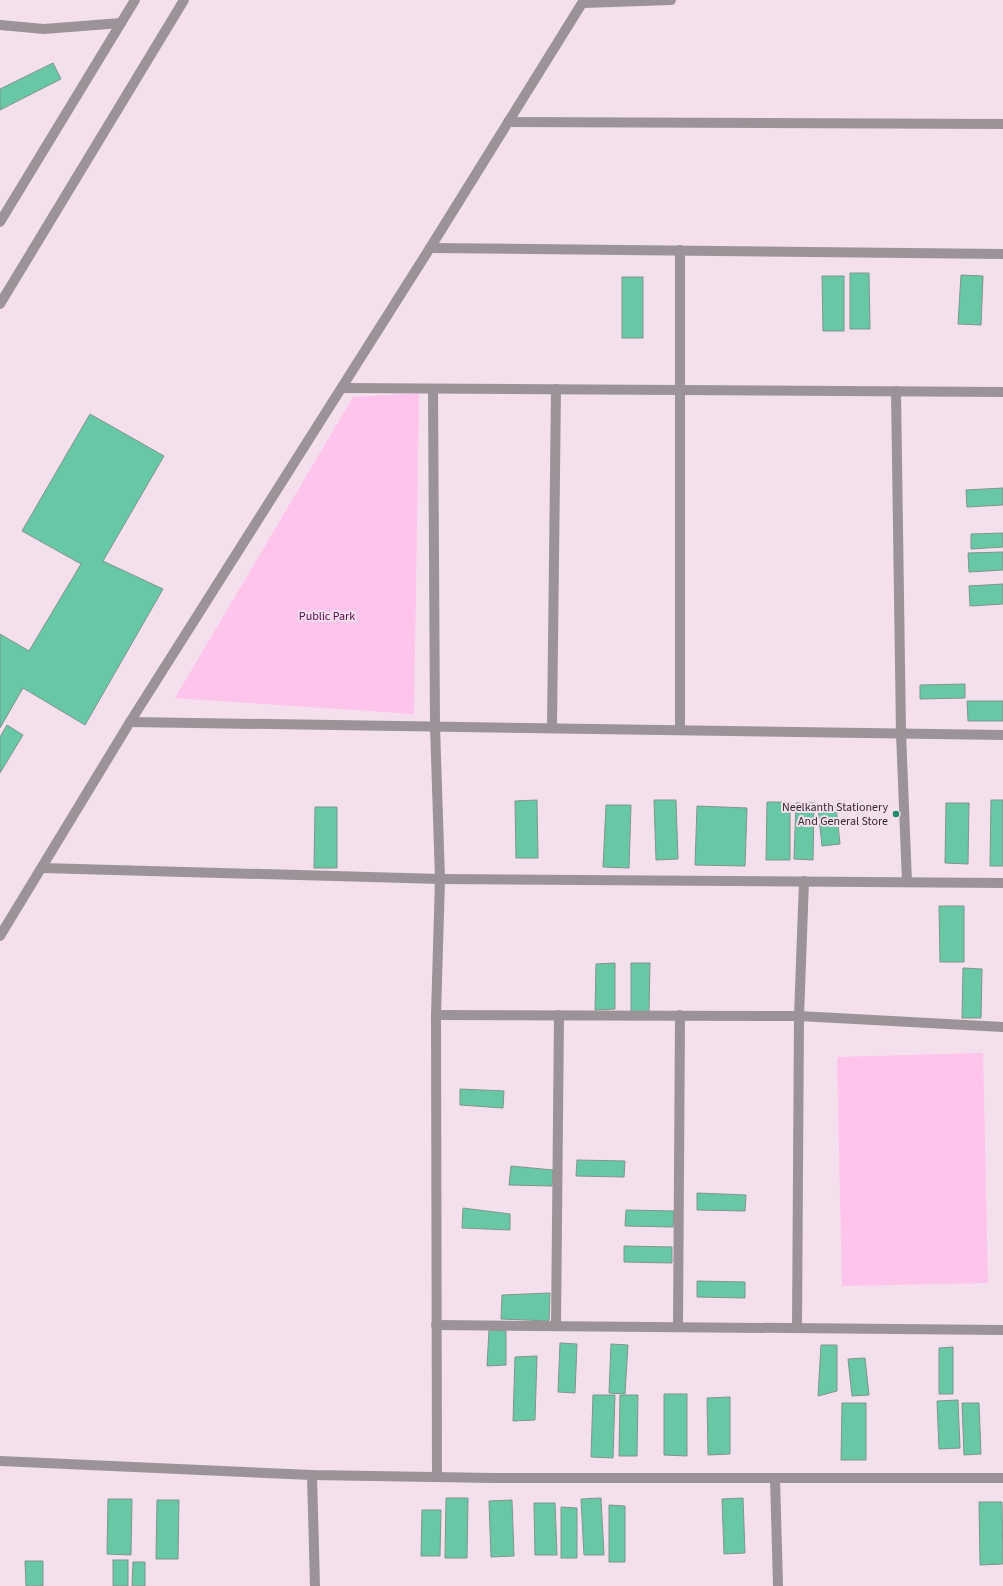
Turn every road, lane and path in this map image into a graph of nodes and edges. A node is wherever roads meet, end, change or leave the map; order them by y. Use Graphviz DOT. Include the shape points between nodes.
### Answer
graph roads {
  1 [pos="135,0"];
  2 [pos="184,0"];
  3 [pos="671,0"];
  4 [pos="584,1"];
  5 [pos="121,23"];
  6 [pos="0,25"];
  7 [pos="508,122"];
  8 [pos="1003,124"];
  9 [pos="0,222"];
  10 [pos="430,248"];
  11 [pos="680,250"];
  12 [pos="1003,254"];
  13 [pos="0,304"];
  14 [pos="342,388"];
  15 [pos="433,388"];
  16 [pos="556,389"];
  17 [pos="682,390"];
  18 [pos="896,391"];
  19 [pos="1003,392"];
  20 [pos="130,722"];
  21 [pos="435,726"];
  22 [pos="552,728"];
  23 [pos="680,730"];
  24 [pos="901,733"];
  25 [pos="1003,735"];
  26 [pos="43,868"];
  27 [pos="440,879"];
  28 [pos="804,881"];
  29 [pos="907,882"];
  30 [pos="1003,883"];
  31 [pos="0,936"];
  32 [pos="436,1015"];
  33 [pos="559,1015"];
  34 [pos="680,1015"];
  35 [pos="799,1016"];
  36 [pos="1003,1027"];
  37 [pos="436,1324"];
  38 [pos="556,1326"];
  39 [pos="678,1327"];
  40 [pos="798,1328"];
  41 [pos="1003,1330"];
  42 [pos="0,1461"];
  43 [pos="312,1475"];
  44 [pos="437,1477"];
  45 [pos="775,1478"];
  46 [pos="1003,1478"];
  47 [pos="315,1586"];
  48 [pos="778,1586"];
  1 -- 5 [label="street"];
  2 -- 13 [label="street"];
  3 -- 4 [label="street"];
  4 -- 7 [label="street"];
  5 -- 6 [label="street" via="44,29"];
  5 -- 9 [label="street"];
  7 -- 8 [label="street"];
  7 -- 10 [label="street"];
  10 -- 11 [label="street"];
  10 -- 14 [label="street"];
  11 -- 12 [label="street"];
  11 -- 17 [label="street"];
  14 -- 15 [label="street"];
  14 -- 20 [label="street"];
  15 -- 16 [label="street"];
  15 -- 21 [label="street"];
  16 -- 17 [label="street"];
  16 -- 22 [label="street"];
  17 -- 18 [label="street"];
  17 -- 23 [label="street"];
  18 -- 19 [label="street"];
  18 -- 24 [label="street"];
  20 -- 21 [label="street"];
  20 -- 26 [label="street"];
  21 -- 22 [label="street"];
  21 -- 27 [label="street"];
  22 -- 23 [label="street"];
  23 -- 24 [label="street"];
  24 -- 25 [label="street"];
  24 -- 29 [label="street"];
  26 -- 27 [label="street"];
  26 -- 31 [label="street"];
  27 -- 28 [label="street"];
  27 -- 32 [label="street"];
  28 -- 29 [label="street"];
  28 -- 35 [label="street"];
  29 -- 30 [label="street"];
  32 -- 33 [label="street"];
  32 -- 37 [label="street"];
  33 -- 34 [label="street"];
  33 -- 38 [label="street"];
  34 -- 35 [label="street"];
  34 -- 39 [label="street"];
  35 -- 36 [label="street"];
  35 -- 40 [label="street"];
  37 -- 38 [label="street"];
  37 -- 44 [label="street"];
  38 -- 39 [label="street"];
  39 -- 40 [label="street"];
  40 -- 41 [label="street"];
  42 -- 43 [label="street"];
  43 -- 44 [label="street"];
  43 -- 47 [label="street"];
  44 -- 45 [label="street"];
  45 -- 46 [label="street"];
  45 -- 48 [label="street"];
}
